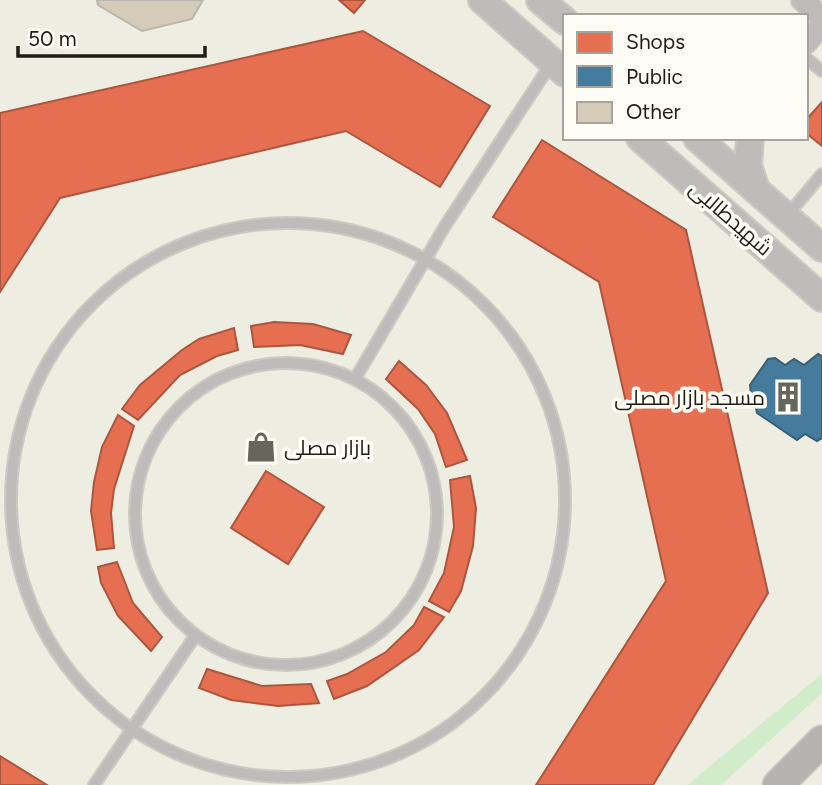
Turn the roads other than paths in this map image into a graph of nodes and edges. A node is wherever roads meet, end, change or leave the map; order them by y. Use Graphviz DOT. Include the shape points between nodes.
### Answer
graph roads {
  1 [pos="482,0"];
  2 [pos="540,0"];
  3 [pos="802,0"];
  4 [pos="822,17"];
  5 [pos="563,19"];
  6 [pos="822,25"];
  7 [pos="808,41"];
  8 [pos="561,60"];
  9 [pos="808,60"];
  10 [pos="822,71"];
  11 [pos="642,140"];
  12 [pos="699,140"];
  13 [pos="750,140"];
  14 [pos="822,174"];
  15 [pos="755,190"];
  16 [pos="786,217"];
  17 [pos="822,248"];
  18 [pos="427,260"];
  19 [pos="822,298"];
  20 [pos="355,379"];
  21 [pos="195,636"];
  22 [pos="132,729"];
  23 [pos="822,741"];
  24 [pos="94,785"];
  25 [pos="778,785"];
  1 -- 8 [label="street"];
  2 -- 5 [label="street"];
  3 -- 4 [label="street"];
  6 -- 7 [label="street"];
  8 -- 18 [label="lane" via="495,146"];
  9 -- 10 [label="lane"];
  11 -- 19 [label="street, شهیدطالبی"];
  12 -- 15 [label="street, شهیدطالبی"];
  13 -- 15 [label="street" via="748,165"];
  14 -- 16 [label="lane"];
  15 -- 16 [label="street, شهیدطالبی"];
  16 -- 17 [label="street, شهیدطالبی"];
  18 -- 20 [label="lane"];
  18 -- 22 [label="lane" via="350,230 275,223 237,228 165,251 132,271 76,321 54,351 22,420 14,457 10,507 19,569 36,616 68,670"];
  18 -- 22 [label="lane" via="482,301 507,329 540,383 557,430 566,505 562,543 554,579 522,648 491,688 443,729 375,762 338,772 263,776 225,770 178,754"];
  20 -- 21 [label="lane" via="297,362 246,367 200,388 163,423 140,467 132,516 142,565 166,609"];
  20 -- 21 [label="lane" via="389,401 420,441 437,489 437,540 420,587 388,627 346,654 298,666 248,662"];
  21 -- 22 [label="lane"];
  22 -- 24 [label="lane"];
  23 -- 25 [label="main road"];
}
